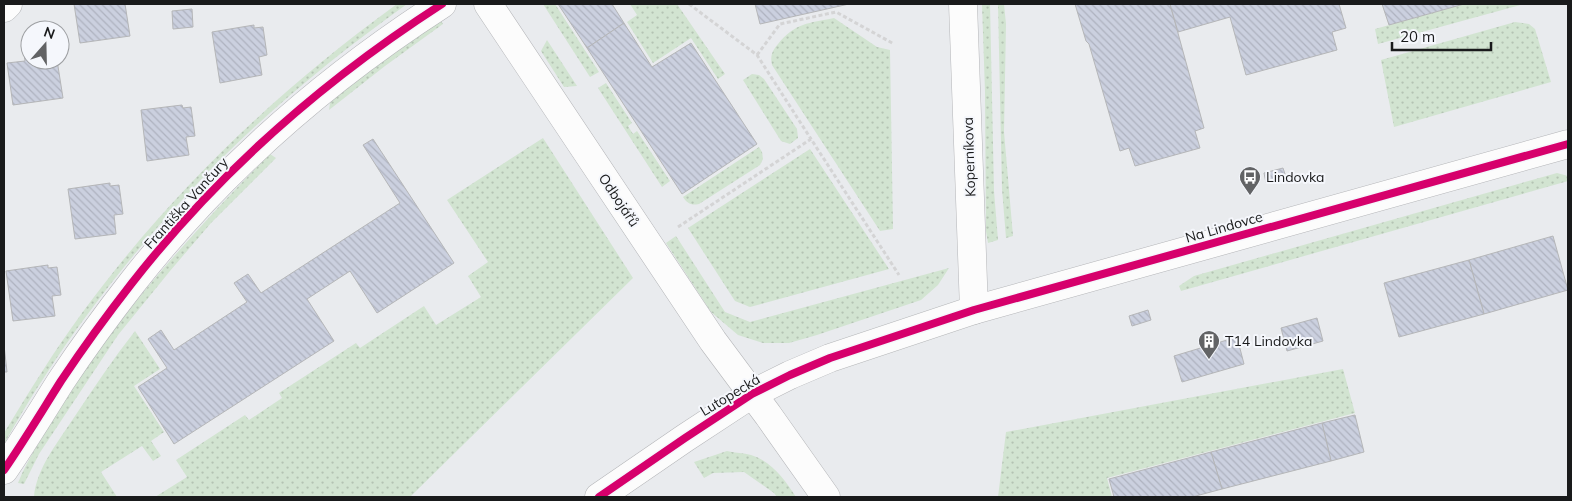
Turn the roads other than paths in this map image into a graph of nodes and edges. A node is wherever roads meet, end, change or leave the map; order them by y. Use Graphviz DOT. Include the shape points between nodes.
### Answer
graph roads {
  1 [pos="8,4"];
  2 [pos="442,4"];
  3 [pos="488,4"];
  4 [pos="963,4"];
  5 [pos="4,8"];
  6 [pos="1568,144"];
  7 [pos="974,310"];
  8 [pos="887,338"];
  9 [pos="752,394"];
  10 [pos="4,470"];
  11 [pos="598,497"];
  12 [pos="826,497"];
  1 -- 5 [label="street"];
  2 -- 10 [label="street, Františka Vančury" via="393,35 329,84 233,169 132,283 67,372"];
  3 -- 9 [label="street, Odbojářů" via="712,341"];
  4 -- 7 [label="street, Koperníkova"];
  6 -- 7 [label="street, Na Lindovce"];
  7 -- 8 [label="street, Na Lindovce"];
  8 -- 9 [label="street, Lutopecká" via="830,358"];
  9 -- 11 [label="street, Lutopecká"];
  9 -- 12 [label="street, Odbojářů"];
}
